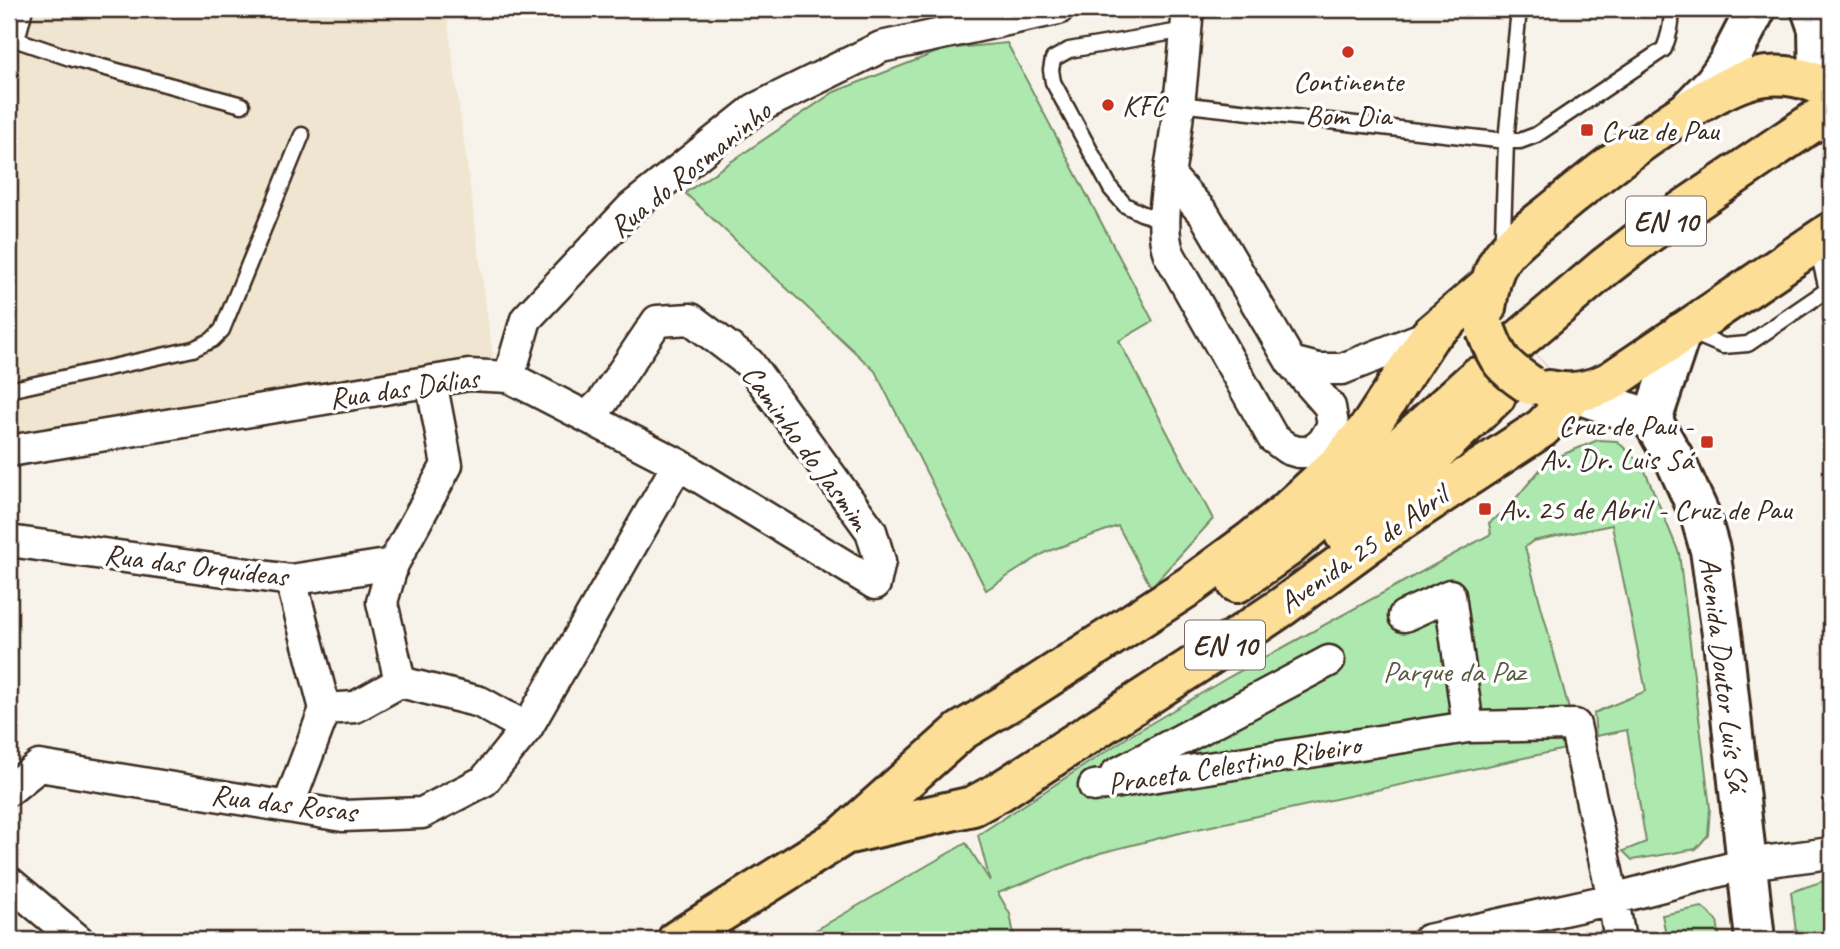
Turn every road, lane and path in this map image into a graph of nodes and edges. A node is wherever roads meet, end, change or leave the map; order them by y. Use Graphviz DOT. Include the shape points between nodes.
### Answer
graph roads {
  1 [pos="25,9"];
  2 [pos="1058,9"];
  3 [pos="1519,9"];
  4 [pos="1671,9"];
  5 [pos="1756,9"];
  6 [pos="1811,9"];
  7 [pos="1187,19"];
  8 [pos="13,40"];
  9 [pos="1827,100"];
  10 [pos="1179,104"];
  11 [pos="242,105"];
  12 [pos="1685,113"];
  13 [pos="302,135"];
  14 [pos="1506,141"];
  15 [pos="1170,176"];
  16 [pos="1164,220"];
  17 [pos="1825,237"];
  18 [pos="1492,276"];
  19 [pos="1683,331"];
  20 [pos="1430,335"];
  21 [pos="1291,362"];
  22 [pos="1508,364"];
  23 [pos="509,377"];
  24 [pos="431,381"];
  25 [pos="9,390"];
  26 [pos="1575,394"];
  27 [pos="587,417"];
  28 [pos="1652,420"];
  29 [pos="9,452"];
  30 [pos="678,464"];
  31 [pos="9,541"];
  32 [pos="393,564"];
  33 [pos="291,580"];
  34 [pos="875,584"];
  35 [pos="1404,615"];
  36 [pos="1329,661"];
  37 [pos="400,681"];
  38 [pos="325,709"];
  39 [pos="1468,727"];
  40 [pos="527,728"];
  41 [pos="9,790"];
  42 [pos="288,807"];
  43 [pos="843,835"];
  44 [pos="1831,853"];
  45 [pos="1746,864"];
  46 [pos="9,882"];
  47 [pos="1614,899"];
  48 [pos="78,940"];
  49 [pos="677,940"];
  50 [pos="1427,940"];
  51 [pos="1620,940"];
  52 [pos="1755,940"];
  1 -- 8 [label="lane"];
  2 -- 23 [label="street, Rua do Rosmaninho" via="881,47 755,109 631,208 526,319"];
  3 -- 14 [label="lane"];
  4 -- 14 [label="lane" via="1664,49 1536,135"];
  5 -- 12 [label="street" via="1728,63"];
  6 -- 9 [label="street"];
  7 -- 10 [label="street"];
  7 -- 16 [label="lane" via="1069,50 1053,59 1051,70 1053,82 1111,189 1125,205"];
  8 -- 11 [label="lane"];
  9 -- 12 [label="main road, Avenida 25 de Abril / EN 10" via="1802,78 1755,78"];
  9 -- 22 [label="main road, EN 10" via="1678,242 1572,325"];
  10 -- 14 [label="lane"];
  10 -- 15 [label="street"];
  12 -- 18 [label="main road, Avenida 25 de Abril / EN 10" via="1611,163 1523,236 1502,257"];
  13 -- 25 [label="lane" via="222,330 212,340 193,349"];
  14 -- 18 [label="lane" via="1503,234"];
  15 -- 16 [label="street"];
  15 -- 21 [label="street" via="1210,221"];
  16 -- 21 [label="street" via="1165,244 1273,438 1288,449 1308,452 1324,442 1333,425 1332,415 1324,398"];
  17 -- 19 [label="main road, Avenida 25 de Abril / EN 10"];
  18 -- 20 [label="main road, Avenida 25 de Abril / EN 10"];
  18 -- 22 [label="main road" via="1486,313"];
  19 -- 26 [label="main road, Avenida 25 de Abril / EN 10" via="1611,381"];
  19 -- 28 [label="street"];
  20 -- 21 [label="street" via="1342,369"];
  20 -- 43 [label="main road, Avenida 25 de Abril / EN 10" via="1371,425 1339,463 1286,512 1191,585 961,732"];
  22 -- 26 [label="main road" via="1552,391"];
  22 -- 43 [label="main road, EN 10" via="1396,489 1263,596 986,771"];
  23 -- 24 [label="street, Rua das Dálias" via="469,375"];
  23 -- 27 [label="street, Rua das Dálias"];
  24 -- 29 [label="street, Rua das Dálias"];
  24 -- 32 [label="street" via="447,465"];
  26 -- 28 [label="street"];
  26 -- 43 [label="main road, Avenida 25 de Abril / EN 10" via="1542,428 1215,652 999,792 972,806"];
  27 -- 30 [label="street, Rua das Dálias"];
  27 -- 34 [label="street, Caminho do Jasmim" via="603,401 657,321 691,319 749,363 871,531 880,561"];
  28 -- 45 [label="street, Avenida Doutor Luís Sá" via="1700,515 1710,550"];
  30 -- 34 [label="street, Rua das Dálias"];
  30 -- 40 [label="street, Rua das Rosas"];
  31 -- 33 [label="street, Rua das Orquídeas"];
  32 -- 33 [label="street, Rua das Orquídeas"];
  32 -- 37 [label="street" via="382,602"];
  33 -- 38 [label="street"];
  35 -- 39 [label="street" via="1450,596"];
  36 -- 39 [label="street, Praceta Celestino Ribeiro" via="1094,786"];
  37 -- 38 [label="street" via="355,707"];
  37 -- 40 [label="street" via="480,702"];
  38 -- 42 [label="street"];
  39 -- 47 [label="street, Praceta Celestino Ribeiro" via="1575,724"];
  40 -- 42 [label="street, Rua das Rosas" via="484,781 422,813 343,816"];
  41 -- 42 [label="street, Rua das Rosas" via="39,766"];
  43 -- 49 [label="main road, Avenida 25 de Abril / EN 10"];
  44 -- 45 [label="street"];
  45 -- 47 [label="street"];
  45 -- 52 [label="street, Avenida Doutor Luís Sá"];
  46 -- 48 [label="street"];
  47 -- 50 [label="street"];
  47 -- 51 [label="street"];
}
